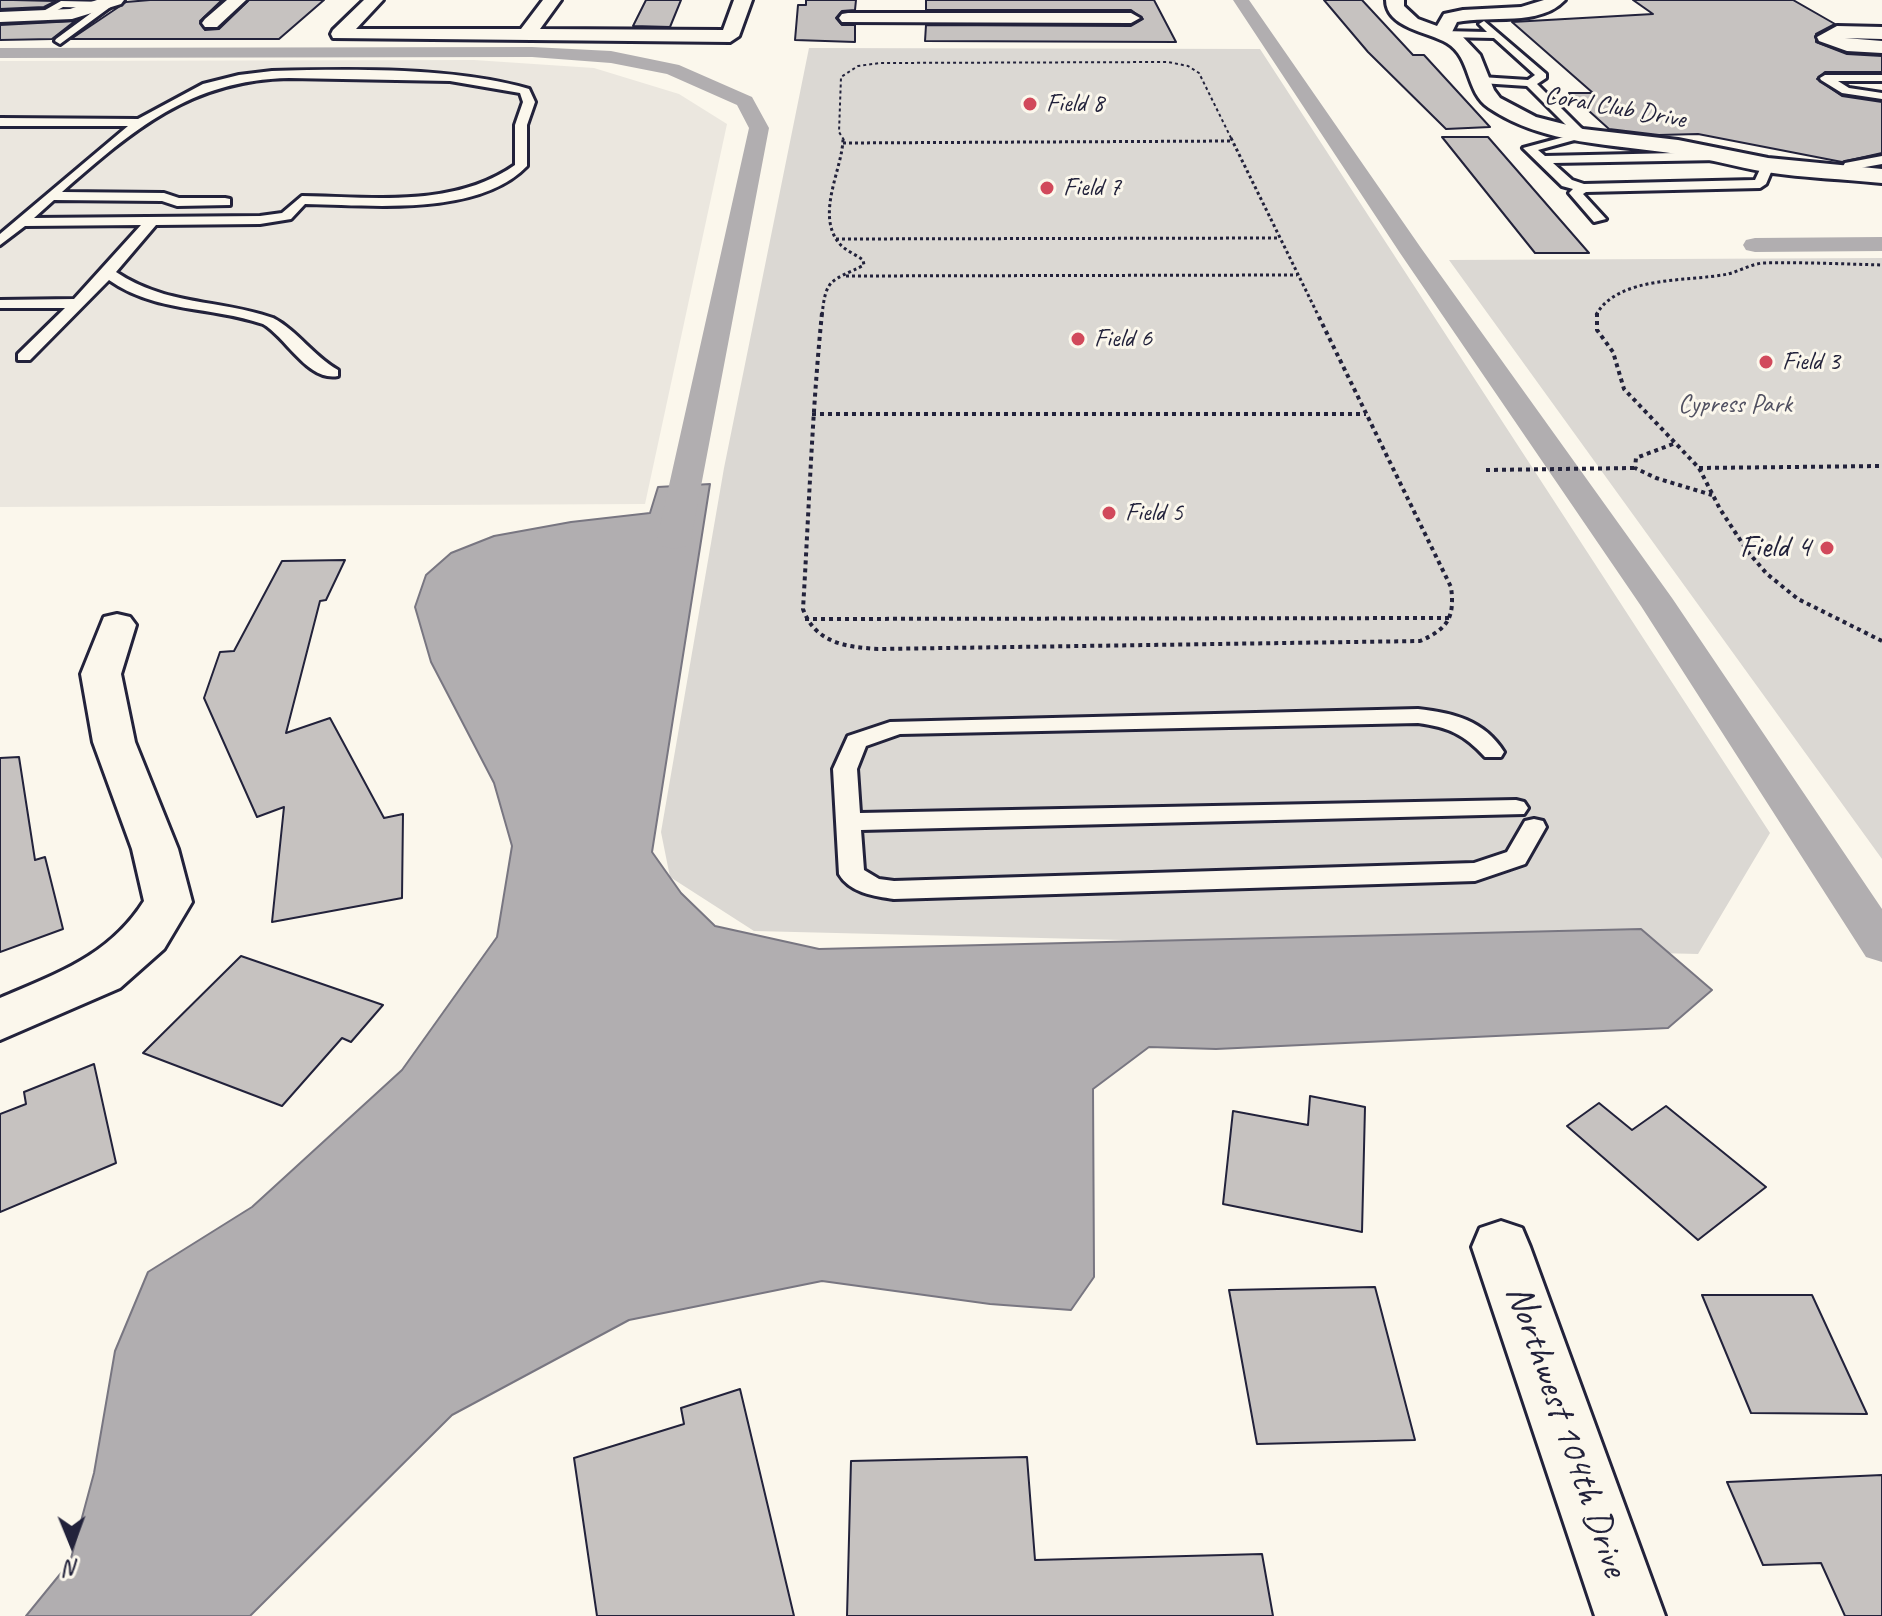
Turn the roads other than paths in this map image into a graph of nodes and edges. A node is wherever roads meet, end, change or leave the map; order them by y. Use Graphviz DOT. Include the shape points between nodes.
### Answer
graph roads {
  1 [pos="237,0"];
  2 [pos="374,0"];
  3 [pos="552,0"];
  4 [pos="743,0"];
  5 [pos="1395,0"];
  6 [pos="1556,0"];
  7 [pos="111,2"];
  8 [pos="889,9"];
  9 [pos="1076,9"];
  10 [pos="1846,13"];
  11 [pos="0,17"];
  12 [pos="848,18"];
  13 [pos="1131,18"];
  14 [pos="211,23"];
  15 [pos="1484,24"];
  16 [pos="527,34"];
  17 [pos="1442,34"];
  18 [pos="1497,35"];
  19 [pos="1880,38"];
  20 [pos="60,41"];
  21 [pos="1882,78"];
  22 [pos="1481,80"];
  23 [pos="1530,83"];
  24 [pos="1882,96"];
  25 [pos="0,122"];
  26 [pos="143,123"];
  27 [pos="1583,136"];
  28 [pos="1720,156"];
  29 [pos="1542,160"];
  30 [pos="1882,160"];
  31 [pos="1768,165"];
  32 [pos="1845,173"];
  33 [pos="1882,176"];
  34 [pos="1583,188"];
  35 [pos="53,196"];
  36 [pos="225,202"];
  37 [pos="1599,219"];
  38 [pos="22,222"];
  39 [pos="151,222"];
  40 [pos="0,241"];
  41 [pos="107,272"];
  42 [pos="76,303"];
  43 [pos="0,304"];
  44 [pos="24,357"];
  45 [pos="332,373"];
  46 [pos="117,625"];
  47 [pos="1493,752"];
  48 [pos="1516,808"];
  49 [pos="849,822"];
  50 [pos="1534,827"];
  51 [pos="0,1020"];
  52 [pos="1501,1247"];
  53 [pos="1630,1616"];
  1 -- 14 [label="street"];
  2 -- 16 [label="street" via="340,34"];
  3 -- 16 [label="street"];
  4 -- 16 [label="street" via="730,36"];
  5 -- 17 [label="street, Coral Club Drive" via="1395,7 1412,23"];
  6 -- 17 [label="street" via="1531,10 1462,14 1450,18"];
  7 -- 11 [label="street" via="72,14"];
  7 -- 20 [label="lane"];
  8 -- 9 [label="street"];
  8 -- 12 [label="street"];
  9 -- 13 [label="street"];
  10 -- 19 [label="street"];
  15 -- 18 [label="lane"];
  17 -- 18 [label="lane"];
  17 -- 22 [label="street, Coral Club Drive" via="1465,48"];
  18 -- 23 [label="lane" via="1542,76"];
  21 -- 24 [label="lane" via="1825,78 1846,91"];
  22 -- 23 [label="lane"];
  22 -- 27 [label="street, Coral Club Drive" via="1484,92 1509,113"];
  23 -- 27 [label="lane"];
  25 -- 26 [label="lane"];
  26 -- 35 [label="lane"];
  26 -- 39 [label="lane" via="180,97 256,77 430,77 501,83 525,91 529,102 521,116 521,166 484,189 432,198 302,200 286,216 274,219"];
  27 -- 28 [label="street, Coral Club Drive"];
  27 -- 29 [label="lane" via="1529,148"];
  28 -- 29 [label="lane"];
  28 -- 31 [label="street, Coral Club Drive"];
  29 -- 34 [label="lane" via="1567,183"];
  30 -- 32 [label="lane" via="1849,166"];
  31 -- 32 [label="street, Coral Club Drive"];
  31 -- 34 [label="lane" via="1760,184"];
  32 -- 33 [label="street, Coral Club Drive"];
  34 -- 37 [label="lane" via="1575,193"];
  35 -- 36 [label="lane"];
  35 -- 38 [label="lane"];
  38 -- 39 [label="lane"];
  38 -- 40 [label="lane"];
  39 -- 41 [label="lane"];
  41 -- 42 [label="lane"];
  41 -- 45 [label="lane" via="161,302 260,318 283,328 312,361"];
  42 -- 43 [label="lane"];
  42 -- 44 [label="lane"];
  46 -- 51 [label="street" via="101,674 114,742 155,849 168,902 147,936 102,975"];
  47 -- 49 [label="lane" via="1473,729 1418,716 898,727 856,741 845,769"];
  48 -- 49 [label="lane"];
  49 -- 50 [label="lane" via="852,874 873,887 894,890 1475,872 1516,858"];
  52 -- 53 [label="street, Northwest 104th Drive"];
}
